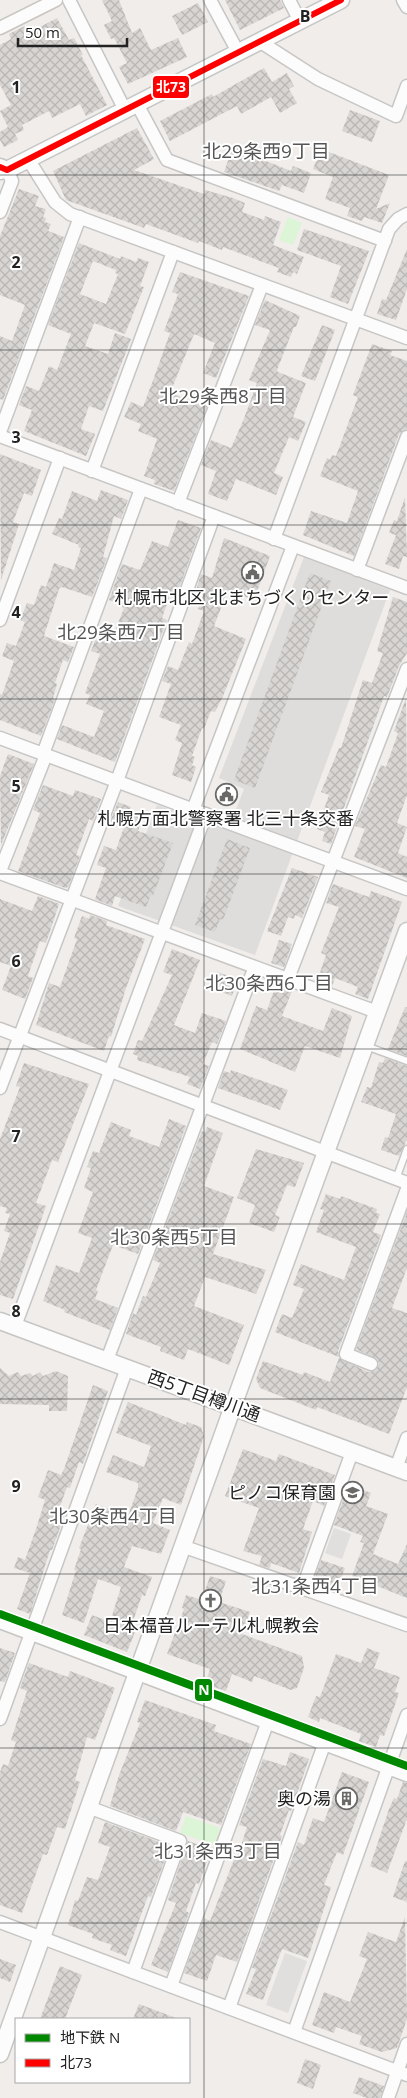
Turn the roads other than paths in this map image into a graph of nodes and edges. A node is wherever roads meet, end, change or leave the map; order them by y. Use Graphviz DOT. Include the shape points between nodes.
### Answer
graph roads {
  1 [pos="56,0"];
  2 [pos="69,0"];
  3 [pos="210,0"];
  4 [pos="289,0"];
  5 [pos="341,0"];
  6 [pos="403,0"];
  7 [pos="407,8"];
  8 [pos="300,21"];
  9 [pos="0,28"];
  10 [pos="259,42"];
  11 [pos="238,52"];
  12 [pos="407,86"];
  13 [pos="131,107"];
  14 [pos="28,159"];
  15 [pos="2,170"];
  16 [pos="0,212"];
  17 [pos="407,214"];
  18 [pos="80,217"];
  19 [pos="385,241"];
  20 [pos="173,252"];
  21 [pos="262,285"];
  22 [pos="356,319"];
  23 [pos="407,338"];
  24 [pos="0,432"];
  25 [pos="0,436"];
  26 [pos="407,437"];
  27 [pos="60,458"];
  28 [pos="92,471"];
  29 [pos="141,489"];
  30 [pos="178,503"];
  31 [pos="214,516"];
  32 [pos="274,539"];
  33 [pos="293,546"];
  34 [pos="357,570"];
  35 [pos="407,588"];
  36 [pos="0,620"];
  37 [pos="407,669"];
  38 [pos="0,738"];
  39 [pos="45,755"];
  40 [pos="117,781"];
  41 [pos="193,810"];
  42 [pos="206,814"];
  43 [pos="333,862"];
  44 [pos="0,872"];
  45 [pos="407,889"];
  46 [pos="72,900"];
  47 [pos="407,931"];
  48 [pos="162,933"];
  49 [pos="254,968"];
  50 [pos="287,981"];
  51 [pos="377,1012"];
  52 [pos="0,1029"];
  53 [pos="20,1037"];
  54 [pos="365,1046"];
  55 [pos="407,1061"];
  56 [pos="111,1072"];
  57 [pos="0,1088"];
  58 [pos="203,1106"];
  59 [pos="407,1149"];
  60 [pos="325,1152"];
  61 [pos="402,1181"];
  62 [pos="407,1189"];
  63 [pos="8,1323"];
  64 [pos="107,1360"];
  65 [pos="371,1364"];
  66 [pos="127,1368"];
  67 [pos="232,1407"];
  68 [pos="407,1438"];
  69 [pos="352,1452"];
  70 [pos="401,1470"];
  71 [pos="182,1546"];
  72 [pos="303,1587"];
  73 [pos="0,1620"];
  74 [pos="407,1625"];
  75 [pos="32,1632"];
  76 [pos="137,1672"];
  77 [pos="407,1715"];
  78 [pos="0,1719"];
  79 [pos="268,1721"];
  80 [pos="325,1742"];
  81 [pos="388,1766"];
  82 [pos="407,1773"];
  83 [pos="88,1807"];
  84 [pos="0,1922"];
  85 [pos="42,1938"];
  86 [pos="133,1972"];
  87 [pos="171,1986"];
  88 [pos="229,2008"];
  89 [pos="294,2032"];
  90 [pos="407,2044"];
  91 [pos="0,2054"];
  92 [pos="402,2073"];
  93 [pos="388,2098"];
  1 -- 9 [label="street"];
  2 -- 13 [label="street"];
  3 -- 11 [label="street"];
  4 -- 8 [label="street"];
  5 -- 8 [label="street"];
  6 -- 7 [label="street"];
  8 -- 10 [label="street"];
  10 -- 11 [label="street"];
  10 -- 12 [label="street" via="318,79 396,116"];
  11 -- 13 [label="street"];
  13 -- 14 [label="street"];
  13 -- 19 [label="street" via="167,160"];
  14 -- 15 [label="street"];
  14 -- 18 [label="street" via="55,202 70,214"];
  15 -- 16 [label="street" via="12,181"];
  17 -- 19 [label="street" via="389,229"];
  18 -- 20 [label="street"];
  18 -- 24 [label="street"];
  19 -- 22 [label="street"];
  20 -- 21 [label="street"];
  20 -- 28 [label="street"];
  21 -- 22 [label="street"];
  21 -- 30 [label="street"];
  22 -- 23 [label="street"];
  22 -- 32 [label="street"];
  25 -- 27 [label="street"];
  26 -- 34 [label="street"];
  27 -- 28 [label="street"];
  27 -- 36 [label="street"];
  28 -- 29 [label="street"];
  29 -- 30 [label="street"];
  29 -- 39 [label="street"];
  30 -- 31 [label="street"];
  31 -- 32 [label="street"];
  31 -- 40 [label="street"];
  32 -- 33 [label="street"];
  33 -- 34 [label="street"];
  33 -- 41 [label="street"];
  34 -- 35 [label="street"];
  37 -- 43 [label="street"];
  38 -- 39 [label="street"];
  39 -- 40 [label="street"];
  39 -- 44 [label="street"];
  40 -- 41 [label="street"];
  40 -- 46 [label="street"];
  41 -- 42 [label="street"];
  42 -- 43 [label="street"];
  42 -- 48 [label="street"];
  43 -- 45 [label="street"];
  43 -- 50 [label="street"];
  44 -- 46 [label="street"];
  46 -- 48 [label="street"];
  46 -- 53 [label="street"];
  47 -- 51 [label="street"];
  48 -- 49 [label="street"];
  48 -- 56 [label="street"];
  49 -- 50 [label="street"];
  49 -- 58 [label="street"];
  50 -- 51 [label="street"];
  51 -- 54 [label="street"];
  52 -- 53 [label="street"];
  53 -- 56 [label="street"];
  53 -- 57 [label="street"];
  54 -- 55 [label="lane"];
  54 -- 60 [label="street"];
  56 -- 58 [label="street"];
  56 -- 63 [label="street"];
  58 -- 60 [label="street"];
  58 -- 64 [label="street"];
  59 -- 61 [label="lane"];
  60 -- 61 [label="street"];
  60 -- 67 [label="street"];
  62 -- 65 [label="street" via="346,1354"];
  63 -- 64 [label="street, 西5丁目樽川通"];
  64 -- 66 [label="street, 西5丁目樽川通"];
  66 -- 67 [label="street, 西5丁目樽川通"];
  66 -- 75 [label="street"];
  67 -- 69 [label="street, 西5丁目樽川通"];
  67 -- 71 [label="street"];
  68 -- 70 [label="street"];
  69 -- 70 [label="street, 西5丁目樽川通"];
  69 -- 72 [label="street"];
  71 -- 72 [label="street"];
  71 -- 76 [label="street"];
  72 -- 74 [label="street"];
  73 -- 75 [label="street"];
  75 -- 76 [label="street"];
  75 -- 78 [label="street"];
  76 -- 79 [label="street"];
  76 -- 83 [label="street"];
  77 -- 81 [label="street"];
  79 -- 80 [label="street"];
  79 -- 87 [label="street"];
  80 -- 81 [label="street"];
  80 -- 88 [label="street"];
  81 -- 82 [label="street"];
  81 -- 89 [label="street"];
  83 -- 85 [label="street"];
  83 -- 86 [label="street" via="180,1841"];
  84 -- 85 [label="street"];
  85 -- 86 [label="street"];
  85 -- 91 [label="street"];
  86 -- 87 [label="street"];
  87 -- 88 [label="street"];
  88 -- 89 [label="street"];
  89 -- 92 [label="street"];
  90 -- 92 [label="street"];
  92 -- 93 [label="street"];
}
